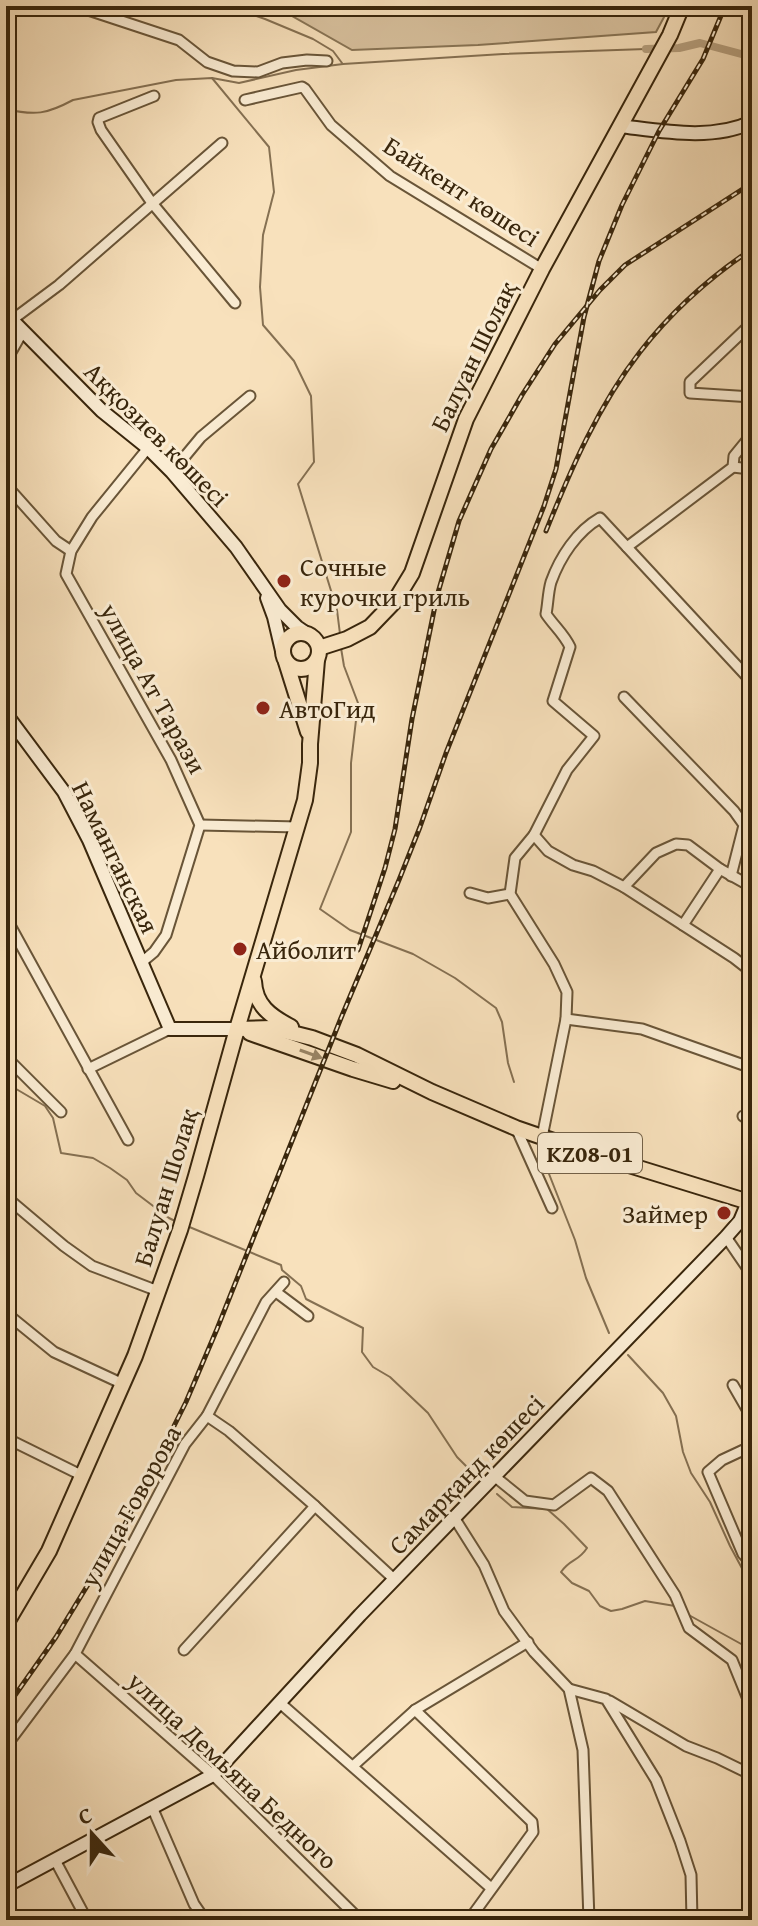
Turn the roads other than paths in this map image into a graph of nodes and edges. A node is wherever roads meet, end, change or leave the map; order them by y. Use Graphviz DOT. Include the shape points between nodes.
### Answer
graph roads {
  1 [pos="76,6"];
  2 [pos="682,6"];
  3 [pos="327,61"];
  4 [pos="154,96"];
  5 [pos="245,100"];
  6 [pos="752,122"];
  7 [pos="620,126"];
  8 [pos="222,143"];
  9 [pos="152,203"];
  10 [pos="542,269"];
  11 [pos="235,303"];
  12 [pos="9,317"];
  13 [pos="752,323"];
  14 [pos="23,331"];
  15 [pos="6,361"];
  16 [pos="250,396"];
  17 [pos="752,397"];
  18 [pos="752,434"];
  19 [pos="148,448"];
  20 [pos="733,467"];
  21 [pos="752,471"];
  22 [pos="172,472"];
  23 [pos="6,485"];
  24 [pos="627,547"];
  25 [pos="71,551"];
  26 [pos="263,588"];
  27 [pos="315,648"];
  28 [pos="284,657"];
  29 [pos="752,682"];
  30 [pos="624,697"];
  31 [pos="6,714"];
  32 [pos="310,744"];
  33 [pos="200,825"];
  34 [pos="298,827"];
  35 [pos="534,835"];
  36 [pos="720,869"];
  37 [pos="731,876"];
  38 [pos="624,887"];
  39 [pos="752,887"];
  40 [pos="470,893"];
  41 [pos="510,894"];
  42 [pos="6,918"];
  43 [pos="683,925"];
  44 [pos="142,962"];
  45 [pos="752,972"];
  46 [pos="253,975"];
  47 [pos="566,1019"];
  48 [pos="170,1029"];
  49 [pos="237,1029"];
  50 [pos="312,1038"];
  51 [pos="6,1057"];
  52 [pos="752,1068"];
  53 [pos="88,1069"];
  54 [pos="432,1092"];
  55 [pos="61,1112"];
  56 [pos="516,1128"];
  57 [pos="542,1137"];
  58 [pos="128,1140"];
  59 [pos="6,1197"];
  60 [pos="750,1203"];
  61 [pos="552,1208"];
  62 [pos="726,1237"];
  63 [pos="752,1275"];
  64 [pos="284,1282"];
  65 [pos="158,1291"];
  66 [pos="276,1292"];
  67 [pos="6,1313"];
  68 [pos="308,1316"];
  69 [pos="123,1384"];
  70 [pos="733,1385"];
  71 [pos="207,1416"];
  72 [pos="752,1418"];
  73 [pos="6,1438"];
  74 [pos="752,1446"];
  75 [pos="83,1476"];
  76 [pos="494,1476"];
  77 [pos="315,1506"];
  78 [pos="455,1519"];
  79 [pos="752,1564"];
  80 [pos="395,1580"];
  81 [pos="12,1599"];
  82 [pos="6,1624"];
  83 [pos="528,1642"];
  84 [pos="184,1650"];
  85 [pos="75,1654"];
  86 [pos="569,1689"];
  87 [pos="606,1699"];
  88 [pos="280,1703"];
  89 [pos="752,1709"];
  90 [pos="415,1710"];
  91 [pos="6,1746"];
  92 [pos="353,1766"];
  93 [pos="213,1775"];
  94 [pos="752,1775"];
  95 [pos="152,1807"];
  96 [pos="55,1860"];
  97 [pos="6,1886"];
  98 [pos="491,1888"];
  99 [pos="87,1920"];
  100 [pos="205,1920"];
  101 [pos="360,1920"];
  102 [pos="469,1920"];
  103 [pos="589,1920"];
  104 [pos="692,1920"];
  1 -- 3 [label="street" via="179,40 207,62 233,71"];
  2 -- 7 [label="main road, Балуан Шолақ"];
  4 -- 9 [label="street" via="98,122"];
  5 -- 10 [label="street, Байкент көшесі" via="302,87 331,125 390,176"];
  6 -- 7 [label="street" via="696,133"];
  7 -- 10 [label="main road, Балуан Шолақ"];
  8 -- 9 [label="street, Аққозиев көшесі"];
  9 -- 11 [label="street"];
  9 -- 12 [label="street, Аққозиев көшесі" via="59,285"];
  10 -- 27 [label="main road, Балуан Шолақ" via="466,419 412,573 370,627"];
  12 -- 14 [label="street, Аққозиев көшесі"];
  13 -- 17 [label="street" via="690,382 690,393"];
  14 -- 15 [label="street"];
  14 -- 19 [label="street, Аққозиев көшесі" via="102,411"];
  16 -- 22 [label="street" via="201,437"];
  18 -- 20 [label="street" via="734,456"];
  19 -- 22 [label="street, Аққозиев көшесі"];
  19 -- 25 [label="street"];
  20 -- 21 [label="street"];
  20 -- 24 [label="street"];
  22 -- 26 [label="street, Аққозиев көшесі"];
  23 -- 25 [label="street"];
  24 -- 29 [label="street"];
  24 -- 35 [label="street" via="600,518 586,525 564,554 550,584 546,614 570,647 553,701 594,736 567,770"];
  25 -- 33 [label="street, улица Ат Тарази" via="66,574 171,760"];
  26 -- 27 [label="street, Аққозиев көшесі"];
  26 -- 28 [label="street, Аққозиев көшесі"];
  27 -- 28 [label="main road" via="313,664 302,669 291,667"];
  27 -- 28 [label="main road" via="300,633 286,640"];
  27 -- 32 [label="main road, Балуан Шолақ"];
  28 -- 32 [label="main road, Балуан Шолақ"];
  30 -- 37 [label="street" via="744,825"];
  31 -- 44 [label="street, Наманганская" via="64,792"];
  32 -- 34 [label="main road, Балуан Шолақ" via="309,779"];
  33 -- 34 [label="street"];
  33 -- 44 [label="street" via="166,935"];
  34 -- 46 [label="main road, Балуан Шолақ"];
  35 -- 38 [label="street" via="548,851"];
  35 -- 41 [label="street" via="515,858"];
  36 -- 37 [label="street"];
  36 -- 38 [label="street" via="688,845 676,844 656,853"];
  36 -- 43 [label="street"];
  37 -- 39 [label="street"];
  38 -- 43 [label="street"];
  40 -- 41 [label="street" via="488,898"];
  41 -- 47 [label="street" via="567,992"];
  42 -- 53 [label="street"];
  43 -- 45 [label="street"];
  44 -- 48 [label="street, Наманганская"];
  46 -- 49 [label="main road, Балуан Шолақ"];
  46 -- 50 [label="main road, KZ08-01" via="254,991 265,1011"];
  47 -- 52 [label="street" via="642,1029"];
  47 -- 57 [label="street"];
  48 -- 49 [label="street"];
  48 -- 53 [label="street"];
  49 -- 50 [label="main road, KZ08-01" via="272,1028"];
  49 -- 54 [label="main road, KZ08-01, one-way"];
  49 -- 65 [label="main road, Балуан Шолақ"];
  50 -- 54 [label="main road, KZ08-01"];
  51 -- 55 [label="street"];
  53 -- 58 [label="street"];
  54 -- 56 [label="main road, KZ08-01"];
  56 -- 57 [label="main road, KZ08-01"];
  56 -- 61 [label="street"];
  57 -- 60 [label="main road, KZ08-01"];
  59 -- 65 [label="street" via="92,1266"];
  60 -- 62 [label="street, Самарқанд көшесі"];
  62 -- 63 [label="street"];
  62 -- 76 [label="street, Самарқанд көшесі"];
  64 -- 66 [label="street, улица Говорова"];
  65 -- 69 [label="main road, Балуан Шолақ"];
  66 -- 68 [label="street"];
  66 -- 71 [label="street, улица Говорова"];
  67 -- 69 [label="street" via="54,1352"];
  69 -- 75 [label="main road, Балуан Шолақ"];
  70 -- 72 [label="street"];
  71 -- 77 [label="street"];
  71 -- 85 [label="street, улица Говорова" via="185,1444"];
  73 -- 75 [label="street"];
  74 -- 79 [label="street" via="708,1472"];
  75 -- 81 [label="main road, Балуан Шолақ" via="49,1551"];
  76 -- 78 [label="street, Самарқанд көшесі"];
  76 -- 89 [label="street" via="525,1501 554,1505 591,1478 608,1491 675,1595 689,1628 732,1660"];
  77 -- 80 [label="street"];
  77 -- 84 [label="street"];
  78 -- 80 [label="street, Самарқанд көшесі"];
  78 -- 83 [label="street" via="504,1611"];
  80 -- 88 [label="street, Самарқанд көшесі"];
  81 -- 82 [label="main road, Балуан Шолақ"];
  83 -- 86 [label="street"];
  83 -- 90 [label="street"];
  85 -- 91 [label="street, улица Говорова"];
  85 -- 93 [label="street, улица Демьяна Бедного"];
  86 -- 87 [label="street"];
  86 -- 103 [label="street" via="583,1750"];
  87 -- 94 [label="street" via="686,1746"];
  87 -- 104 [label="street" via="656,1780 680,1841 691,1875"];
  88 -- 92 [label="street"];
  88 -- 93 [label="street, Самарқанд көшесі"];
  90 -- 92 [label="street"];
  90 -- 98 [label="street" via="532,1822 533,1832"];
  92 -- 98 [label="street"];
  93 -- 95 [label="street, Самарқанд көшесі"];
  93 -- 101 [label="street, улица Демьяна Бедного"];
  95 -- 96 [label="street, Самарқанд көшесі"];
  95 -- 100 [label="street"];
  96 -- 97 [label="street, Самарқанд көшесі"];
  96 -- 99 [label="street"];
  98 -- 102 [label="street"];
}
